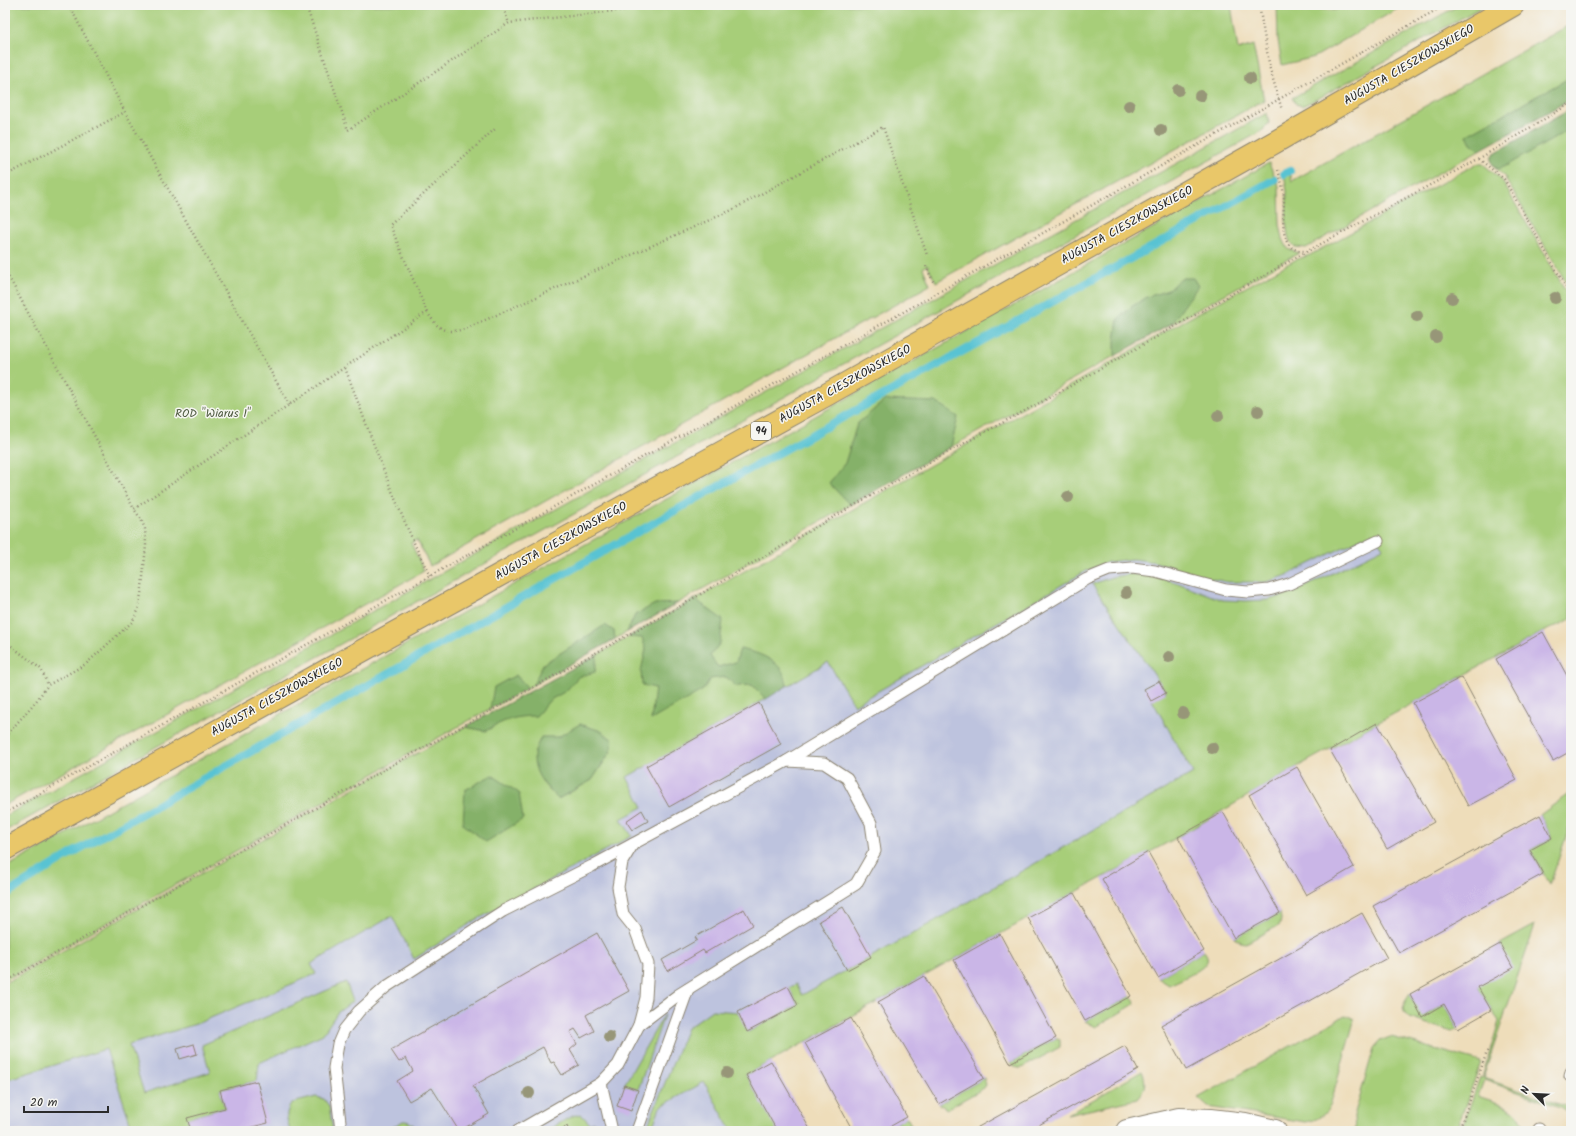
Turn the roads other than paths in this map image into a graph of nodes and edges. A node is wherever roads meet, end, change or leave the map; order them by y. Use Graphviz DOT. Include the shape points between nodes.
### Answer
graph roads {
  1 [pos="1513,5"];
  2 [pos="1378,541"];
  3 [pos="787,760"];
  4 [pos="634,844"];
  5 [pos="5,850"];
  6 [pos="688,989"];
  7 [pos="639,1025"];
  8 [pos="601,1083"];
  9 [pos="341,1131"];
  10 [pos="518,1131"];
  11 [pos="612,1131"];
  12 [pos="637,1131"];
  13 [pos="1127,1131"];
  14 [pos="1275,1131"];
  1 -- 5 [label="main road, AUGUSTA CIESZKOWSKIEGO / 94" via="826,395 313,677"];
  2 -- 3 [label="lane" via="1289,584 1269,590 1226,590 1155,571 1132,568 1109,570 1088,579"];
  3 -- 4 [label="lane"];
  3 -- 6 [label="lane" via="824,763 847,778 871,823 875,851 856,884"];
  4 -- 7 [label="lane" via="622,862 618,887 623,914 634,929 648,964 646,998"];
  4 -- 9 [label="lane" via="503,911 386,987 359,1011 344,1030 338,1044 334,1068"];
  6 -- 7 [label="lane"];
  6 -- 12 [label="lane"];
  7 -- 8 [label="lane" via="618,1064"];
  8 -- 10 [label="lane"];
  8 -- 11 [label="lane"];
  13 -- 14 [label="street" via="1179,1119 1245,1124"];
}
